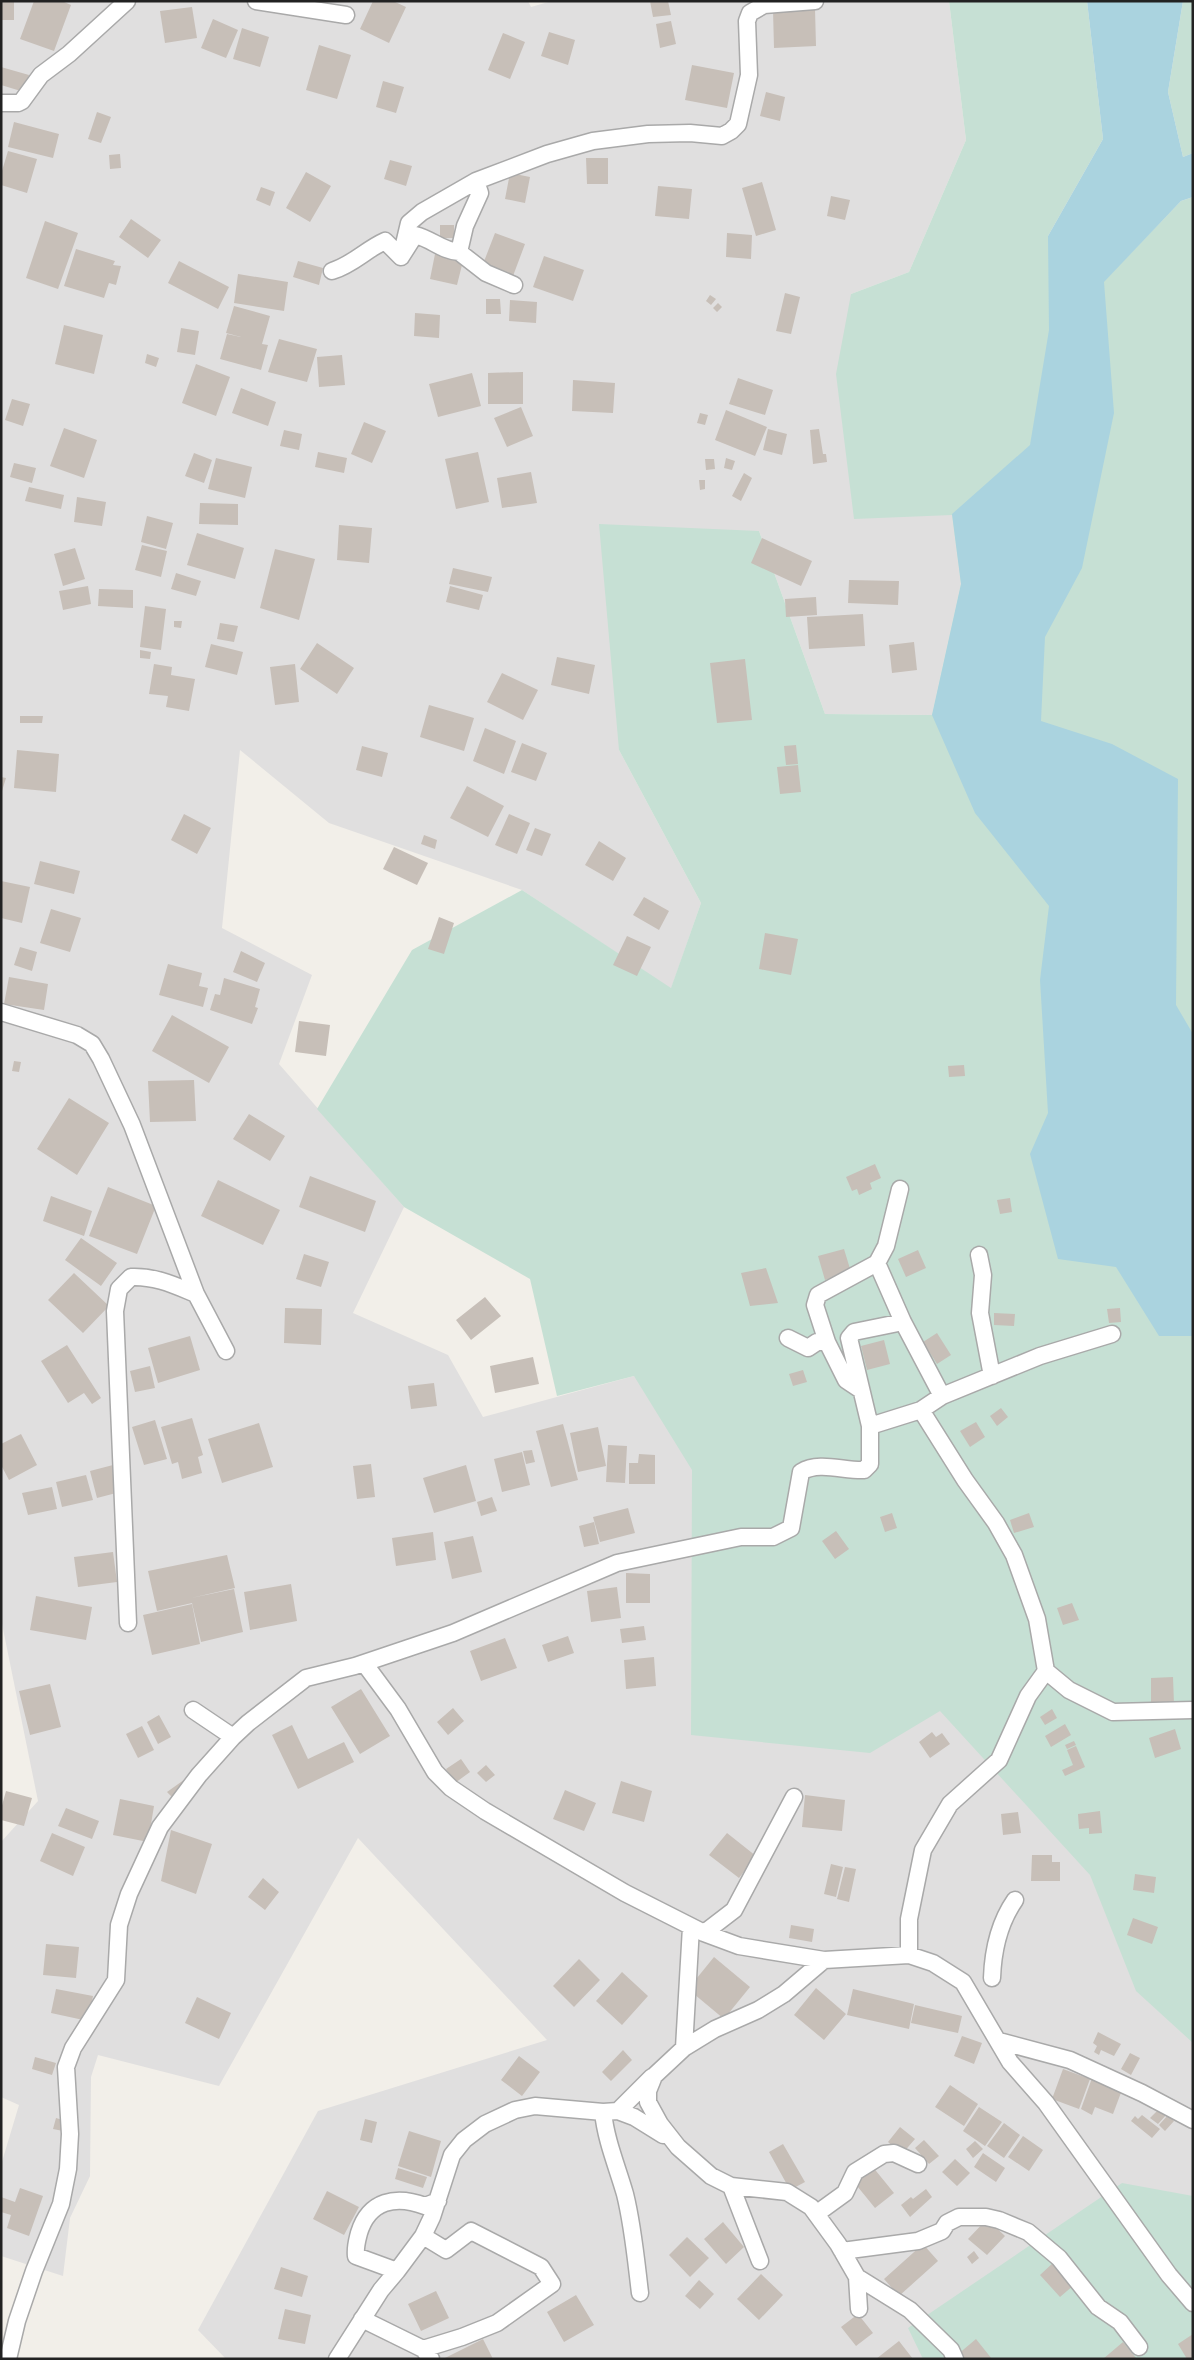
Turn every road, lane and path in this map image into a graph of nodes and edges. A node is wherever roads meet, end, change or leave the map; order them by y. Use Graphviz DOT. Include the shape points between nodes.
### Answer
graph roads {
  1 [pos="127,1"];
  2 [pos="256,1"];
  3 [pos="815,1"];
  4 [pos="346,15"];
  5 [pos="1,103"];
  6 [pos="476,181"];
  7 [pos="459,252"];
  8 [pos="400,257"];
  9 [pos="332,271"];
  10 [pos="514,285"];
  11 [pos="1,1012"];
  12 [pos="900,1189"];
  13 [pos="979,1255"];
  14 [pos="877,1263"];
  15 [pos="196,1294"];
  16 [pos="903,1322"];
  17 [pos="1112,1334"];
  18 [pos="788,1338"];
  19 [pos="827,1342"];
  20 [pos="226,1351"];
  21 [pos="992,1376"];
  22 [pos="861,1390"];
  23 [pos="942,1396"];
  24 [pos="921,1410"];
  25 [pos="870,1426"];
  26 [pos="128,1623"];
  27 [pos="364,1663"];
  28 [pos="1046,1671"];
  29 [pos="193,1710"];
  30 [pos="1193,1710"];
  31 [pos="233,1737"];
  32 [pos="794,1797"];
  33 [pos="1015,1900"];
  34 [pos="698,1930"];
  35 [pos="910,1955"];
  36 [pos="824,1960"];
  37 [pos="992,1978"];
  38 [pos="999,2041"];
  39 [pos="684,2048"];
  40 [pos="654,2076"];
  41 [pos="611,2111"];
  42 [pos="1193,2120"];
  43 [pos="678,2147"];
  44 [pos="918,2164"];
  45 [pos="731,2186"];
  46 [pos="438,2202"];
  47 [pos="816,2214"];
  48 [pos="423,2236"];
  49 [pos="842,2251"];
  50 [pos="760,2262"];
  51 [pos="397,2271"];
  52 [pos="857,2277"];
  53 [pos="640,2293"];
  54 [pos="1193,2303"];
  55 [pos="859,2309"];
  56 [pos="362,2319"];
  57 [pos="1139,2347"];
  58 [pos="427,2354"];
  59 [pos="8,2359"];
  60 [pos="337,2359"];
  61 [pos="955,2359"];
  1 -- 5 [label="street" via="41,75 22,101"];
  2 -- 4 [label="street"];
  3 -- 6 [label="street" via="764,5 750,13 747,21 749,75 738,124 722,136 690,132 593,141 547,154"];
  6 -- 7 [label="street" via="480,193 465,226"];
  6 -- 8 [label="street" via="409,223"];
  7 -- 8 [label="street" via="443,250 426,237 415,234"];
  7 -- 10 [label="street" via="486,273"];
  8 -- 9 [label="street" via="385,241 354,262"];
  11 -- 15 [label="street" via="77,1035 92,1044 132,1125"];
  12 -- 14 [label="street" via="886,1246"];
  13 -- 21 [label="street" via="983,1275 980,1313"];
  14 -- 16 [label="street"];
  14 -- 19 [label="street" via="818,1295 815,1305"];
  15 -- 20 [label="street"];
  15 -- 26 [label="street" via="143,1276 130,1277 119,1289 115,1343"];
  16 -- 22 [label="street" via="854,1332 849,1338"];
  16 -- 23 [label="street"];
  17 -- 21 [label="street" via="1040,1356"];
  18 -- 19 [label="street" via="808,1348 817,1342"];
  19 -- 22 [label="street" via="846,1380"];
  21 -- 23 [label="street"];
  22 -- 25 [label="street"];
  23 -- 24 [label="street"];
  24 -- 25 [label="street"];
  24 -- 28 [label="street" via="1014,1555 1037,1620"];
  25 -- 27 [label="street" via="870,1464 864,1470 820,1467 801,1472 791,1528 784,1533 773,1537 740,1537 617,1563 453,1633"];
  27 -- 31 [label="street" via="306,1678"];
  27 -- 34 [label="street" via="398,1710 435,1772 451,1788 519,1833"];
  28 -- 30 [label="street" via="1069,1690 1113,1712"];
  28 -- 35 [label="street" via="1028,1696 999,1760 950,1804 923,1850 909,1919"];
  29 -- 31 [label="street"];
  31 -- 59 [label="street" via="160,1826 129,1894 119,1925 116,1980 66,2066 70,2134 68,2169 61,2204 34,2271"];
  32 -- 34 [label="street" via="734,1910"];
  33 -- 37 [label="street" via="1006,1913 997,1939"];
  34 -- 36 [label="street" via="739,1946"];
  34 -- 39 [label="street"];
  35 -- 36 [label="street"];
  35 -- 38 [label="street" via="933,1963 964,1982"];
  36 -- 39 [label="street" via="784,1994"];
  38 -- 42 [label="street" via="1070,2060"];
  38 -- 54 [label="street" via="1010,2062 1046,2103 1169,2275"];
  39 -- 40 [label="street"];
  40 -- 41 [label="street"];
  40 -- 43 [label="street" via="648,2102"];
  41 -- 43 [label="street" via="634,2117"];
  41 -- 46 [label="street" via="536,2106 514,2110 485,2124 464,2140 452,2155"];
  41 -- 53 [label="street" via="605,2132 634,2234"];
  43 -- 45 [label="street" via="711,2176"];
  44 -- 47 [label="street" via="894,2153 884,2154 855,2172 845,2193"];
  45 -- 47 [label="street" via="787,2192 798,2197"];
  45 -- 50 [label="street"];
  46 -- 48 [label="street"];
  46 -- 51 [label="street" via="425,2206 410,2200 382,2203 368,2213 355,2248 356,2256"];
  47 -- 49 [label="street"];
  48 -- 51 [label="street"];
  48 -- 58 [label="street" via="446,2250 471,2231 540,2267 552,2284 496,2323"];
  49 -- 52 [label="street"];
  49 -- 57 [label="street" via="918,2241 942,2231 947,2222 959,2217 999,2220 1028,2232 1059,2258 1098,2307 1120,2322"];
  51 -- 56 [label="street"];
  52 -- 55 [label="street"];
  52 -- 61 [label="street" via="921,2319 951,2350"];
  56 -- 58 [label="street"];
  56 -- 60 [label="street"];
}
